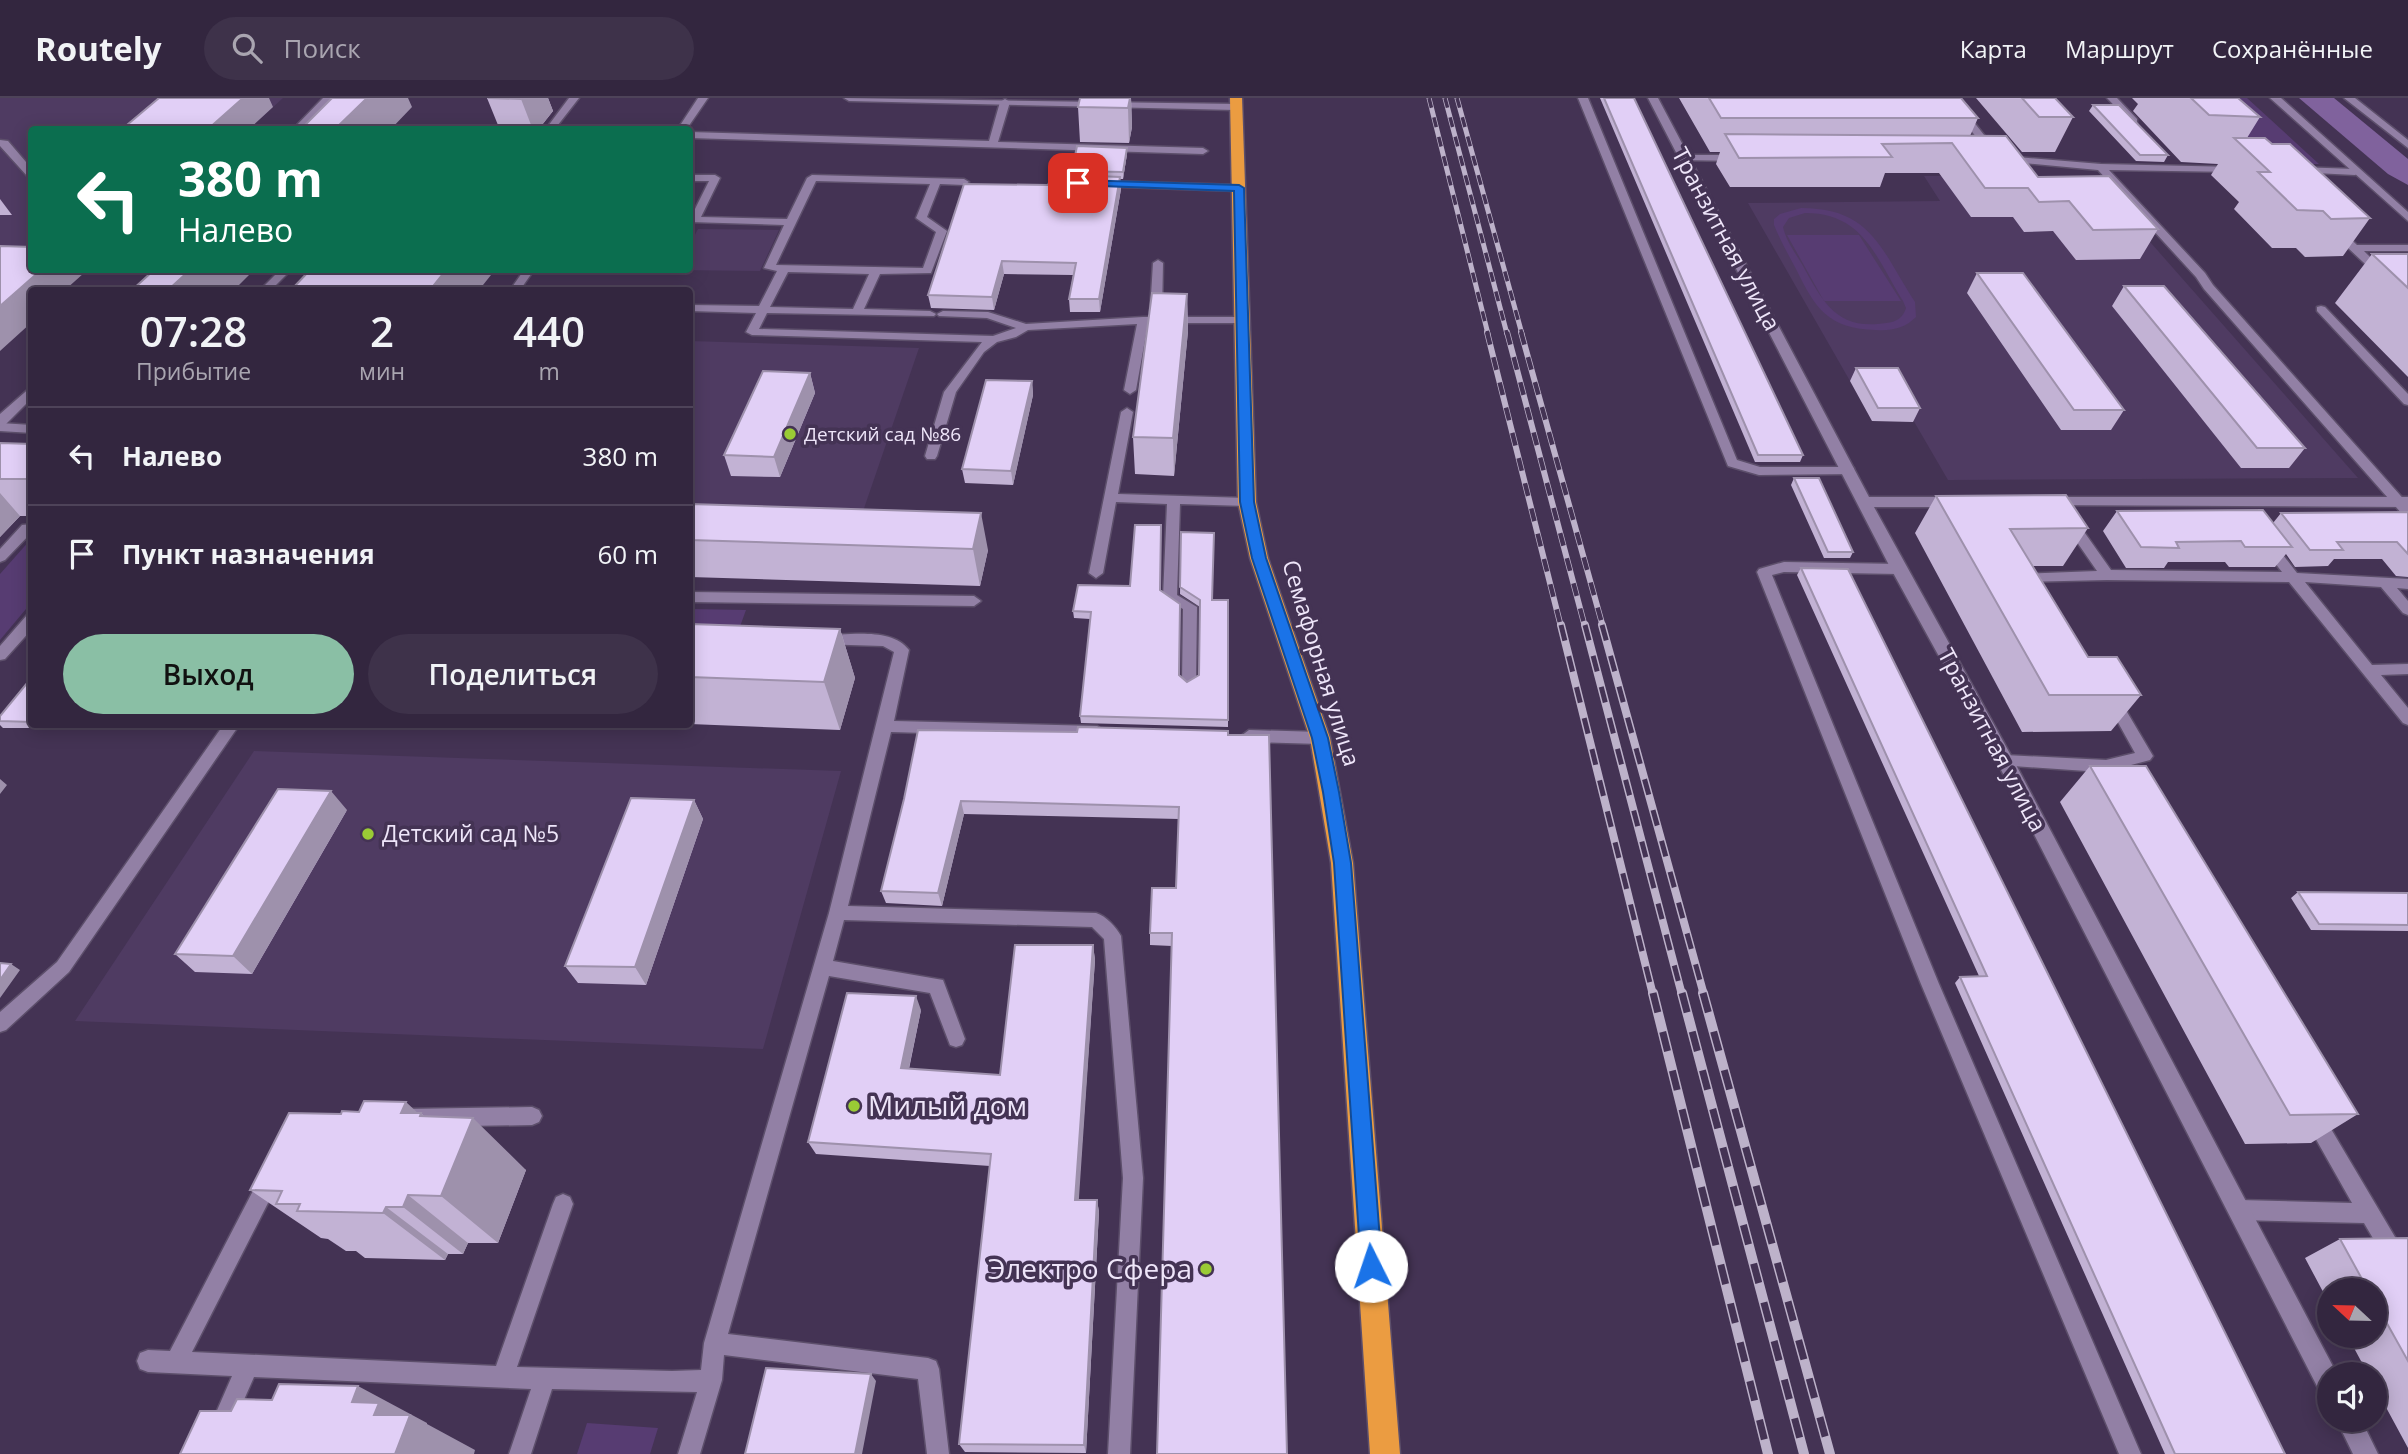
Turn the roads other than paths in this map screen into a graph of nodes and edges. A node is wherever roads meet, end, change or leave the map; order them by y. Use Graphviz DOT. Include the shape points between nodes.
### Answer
graph roads {
  1 [pos="329,98"];
  2 [pos="573,98"];
  3 [pos="703,98"];
  4 [pos="849,98"];
  5 [pos="1583,98"];
  6 [pos="1653,98"];
  7 [pos="1950,98"];
  8 [pos="2112,98"];
  9 [pos="2275,98"];
  10 [pos="2349,98"];
  11 [pos="1005,102"];
  12 [pos="1236,102"];
  13 [pos="301,126"];
  14 [pos="552,126"];
  15 [pos="684,126"];
  16 [pos="2141,128"];
  17 [pos="693,135"];
  18 [pos="0,143"];
  19 [pos="993,144"];
  20 [pos="2408,145"];
  21 [pos="1203,151"];
  22 [pos="1682,158"];
  23 [pos="1751,158"];
  24 [pos="1984,158"];
  25 [pos="1998,158"];
  26 [pos="2169,158"];
  27 [pos="917,167"];
  28 [pos="2101,167"];
  29 [pos="2179,168"];
  30 [pos="2250,169"];
  31 [pos="2289,170"];
  32 [pos="28,171"];
  33 [pos="2359,175"];
  34 [pos="693,178"];
  35 [pos="912,180"];
  36 [pos="936,181"];
  37 [pos="964,181"];
  38 [pos="1091,183"];
  39 [pos="1239,188"];
  40 [pos="2408,201"];
  41 [pos="2408,218"];
  42 [pos="791,222"];
  43 [pos="2326,222"];
  44 [pos="2354,248"];
  45 [pos="2408,248"];
  46 [pos="1158,263"];
  47 [pos="784,268"];
  48 [pos="876,271"];
  49 [pos="283,273"];
  50 [pos="2388,280"];
  51 [pos="268,287"];
  52 [pos="693,307"];
  53 [pos="763,309"];
  54 [pos="2321,309"];
  55 [pos="857,313"];
  56 [pos="930,314"];
  57 [pos="943,314"];
  58 [pos="1156,318"];
  59 [pos="1143,320"];
  60 [pos="1242,320"];
  61 [pos="1026,327"];
  62 [pos="993,338"];
  63 [pos="1130,390"];
  64 [pos="28,394"];
  65 [pos="2408,401"];
  66 [pos="1127,412"];
  67 [pos="0,424"];
  68 [pos="28,428"];
  69 [pos="931,456"];
  70 [pos="1849,471"];
  71 [pos="1112,498"];
  72 [pos="1174,500"];
  73 [pos="1247,502"];
  74 [pos="1866,502"];
  75 [pos="1975,502"];
  76 [pos="2029,502"];
  77 [pos="2056,502"];
  78 [pos="2405,506"];
  79 [pos="28,528"];
  80 [pos="2259,534"];
  81 [pos="0,557"];
  82 [pos="1899,569"];
  83 [pos="1096,573"];
  84 [pos="2106,575"];
  85 [pos="2292,577"];
  86 [pos="2386,584"];
  87 [pos="2408,584"];
  88 [pos="2022,591"];
  89 [pos="693,597"];
  90 [pos="974,601"];
  91 [pos="2408,610"];
  92 [pos="28,624"];
  93 [pos="807,640"];
  94 [pos="0,656"];
  95 [pos="2408,669"];
  96 [pos="2368,670"];
  97 [pos="1189,682"];
  98 [pos="2105,687"];
  99 [pos="2408,719"];
  100 [pos="885,726"];
  101 [pos="230,728"];
  102 [pos="1116,732"];
  103 [pos="1239,736"];
  104 [pos="1320,738"];
  105 [pos="2005,761"];
  106 [pos="2106,766"];
  107 [pos="2127,801"];
  108 [pos="838,913"];
  109 [pos="822,967"];
  110 [pos="0,1024"];
  111 [pos="957,1039"];
  112 [pos="2307,1107"];
  113 [pos="532,1116"];
  114 [pos="383,1129"];
  115 [pos="298,1174"];
  116 [pos="563,1204"];
  117 [pos="2239,1210"];
  118 [pos="2370,1213"];
  119 [pos="2408,1279"];
  120 [pos="715,1343"];
  121 [pos="148,1361"];
  122 [pos="2318,1362"];
  123 [pos="175,1364"];
  124 [pos="248,1365"];
  125 [pos="503,1377"];
  126 [pos="545,1378"];
  127 [pos="711,1380"];
  128 [pos="2355,1432"];
  129 [pos="209,1454"];
  130 [pos="520,1454"];
  131 [pos="689,1454"];
  132 [pos="938,1454"];
  133 [pos="1119,1454"];
  134 [pos="1385,1454"];
  135 [pos="2130,1454"];
  136 [pos="2366,1454"];
  1 -- 13 [label="street"];
  2 -- 14 [label="lane"];
  3 -- 15 [label="lane"];
  4 -- 11 [label="street"];
  5 -- 70 [label="lane" via="1732,463 1759,471"];
  6 -- 22 [label="street, Транзитная улица"];
  7 -- 25 [label="lane"];
  8 -- 16 [label="lane"];
  9 -- 33 [label="street"];
  10 -- 20 [label="lane"];
  11 -- 12 [label="street"];
  11 -- 19 [label="lane"];
  12 -- 39 [label="highway, Семафорная улица"];
  17 -- 19 [label="lane"];
  18 -- 32 [label="lane" via="5,143"];
  19 -- 21 [label="lane"];
  22 -- 23 [label="lane"];
  22 -- 70 [label="street, Транзитная улица"];
  24 -- 25 [label="lane"];
  25 -- 28 [label="lane"];
  26 -- 29 [label="lane"];
  27 -- 35 [label="lane"];
  28 -- 29 [label="lane"];
  28 -- 78 [label="lane"];
  29 -- 30 [label="lane"];
  31 -- 33 [label="lane"];
  33 -- 40 [label="street"];
  33 -- 41 [label="street"];
  34 -- 42 [label="lane" via="715,178 694,220"];
  35 -- 36 [label="lane"];
  35 -- 42 [label="lane" via="812,178"];
  36 -- 37 [label="lane"];
  36 -- 48 [label="lane" via="921,218 942,231 927,271"];
  38 -- 39 [label="lane"];
  39 -- 60 [label="highway, Семафорная улица"];
  42 -- 47 [label="lane" via="769,268"];
  43 -- 44 [label="lane"];
  44 -- 45 [label="lane"];
  44 -- 50 [label="lane"];
  46 -- 58 [label="lane"];
  47 -- 48 [label="lane"];
  47 -- 53 [label="lane"];
  48 -- 55 [label="lane"];
  49 -- 51 [label="lane"];
  52 -- 53 [label="lane"];
  53 -- 55 [label="lane"];
  53 -- 62 [label="lane" via="752,332"];
  54 -- 65 [label="lane"];
  55 -- 56 [label="lane"];
  57 -- 61 [label="lane" via="988,315"];
  58 -- 59 [label="lane"];
  58 -- 60 [label="lane"];
  59 -- 61 [label="lane"];
  59 -- 63 [label="lane"];
  60 -- 73 [label="highway, Семафорная улица"];
  61 -- 62 [label="lane"];
  62 -- 69 [label="lane" via="950,392"];
  64 -- 67 [label="street"];
  66 -- 71 [label="lane"];
  67 -- 68 [label="street"];
  70 -- 74 [label="street, Транзитная улица"];
  71 -- 72 [label="lane"];
  71 -- 83 [label="lane"];
  72 -- 73 [label="lane"];
  72 -- 97 [label="lane" via="1170,597 1190,607"];
  73 -- 104 [label="highway, Семафорная улица" via="1259,558"];
  74 -- 75 [label="street"];
  74 -- 82 [label="street, Транзитная улица"];
  76 -- 77 [label="street"];
  77 -- 78 [label="street"];
  77 -- 84 [label="lane"];
  79 -- 81 [label="lane"];
  80 -- 85 [label="lane"];
  82 -- 105 [label="street, Транзитная улица"];
  82 -- 135 [label="lane" via="1784,567 1764,572 1930,984"];
  84 -- 85 [label="lane"];
  84 -- 88 [label="lane" via="2015,579"];
  85 -- 86 [label="lane"];
  85 -- 96 [label="lane"];
  86 -- 87 [label="lane"];
  86 -- 91 [label="lane"];
  89 -- 90 [label="lane"];
  92 -- 94 [label="lane"];
  93 -- 100 [label="lane" via="886,641 902,650"];
  95 -- 96 [label="lane"];
  96 -- 99 [label="lane"];
  98 -- 106 [label="lane" via="2145,757"];
  100 -- 102 [label="lane"];
  100 -- 108 [label="lane"];
  101 -- 110 [label="lane" via="63,967"];
  103 -- 104 [label="lane"];
  104 -- 134 [label="highway, Семафорная улица" via="1342,863"];
  105 -- 106 [label="lane"];
  105 -- 117 [label="street, Транзитная улица"];
  106 -- 107 [label="lane"];
  108 -- 109 [label="lane"];
  108 -- 133 [label="lane" via="1096,920 1112,936 1133,1178"];
  109 -- 111 [label="lane" via="937,986"];
  109 -- 120 [label="lane"];
  112 -- 118 [label="lane"];
  113 -- 114 [label="lane" via="408,1116"];
  115 -- 123 [label="lane" via="262,1194"];
  116 -- 125 [label="lane"];
  117 -- 118 [label="lane"];
  117 -- 122 [label="street, Транзитная улица"];
  118 -- 119 [label="lane"];
  120 -- 127 [label="lane"];
  120 -- 132 [label="lane" via="928,1369"];
  121 -- 123 [label="lane"];
  123 -- 124 [label="lane"];
  124 -- 125 [label="lane"];
  124 -- 129 [label="lane"];
  125 -- 126 [label="lane"];
  126 -- 127 [label="lane"];
  126 -- 130 [label="lane"];
  127 -- 131 [label="lane"];
  128 -- 136 [label="street"];
}
